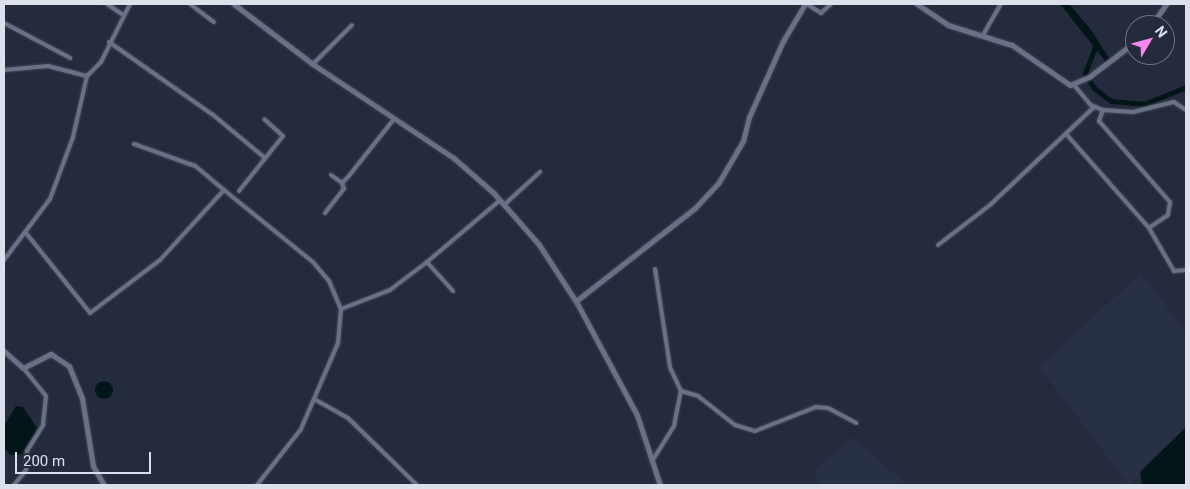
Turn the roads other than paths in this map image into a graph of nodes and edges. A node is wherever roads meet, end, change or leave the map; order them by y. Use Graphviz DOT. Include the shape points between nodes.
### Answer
graph roads {
  1 [pos="107,4"];
  2 [pos="130,4"];
  3 [pos="190,4"];
  4 [pos="234,4"];
  5 [pos="806,4"];
  6 [pos="831,4"];
  7 [pos="917,4"];
  8 [pos="1001,4"];
  9 [pos="1166,4"];
  10 [pos="122,14"];
  11 [pos="1158,15"];
  12 [pos="214,22"];
  13 [pos="4,23"];
  14 [pos="352,25"];
  15 [pos="983,35"];
  16 [pos="109,42"];
  17 [pos="1125,50"];
  18 [pos="70,58"];
  19 [pos="313,64"];
  20 [pos="4,70"];
  21 [pos="87,76"];
  22 [pos="1076,84"];
  23 [pos="1094,106"];
  24 [pos="1103,110"];
  25 [pos="1186,110"];
  26 [pos="264,119"];
  27 [pos="394,119"];
  28 [pos="1066,135"];
  29 [pos="134,144"];
  30 [pos="265,158"];
  31 [pos="540,172"];
  32 [pos="331,175"];
  33 [pos="342,183"];
  34 [pos="224,190"];
  35 [pos="239,191"];
  36 [pos="500,200"];
  37 [pos="504,205"];
  38 [pos="326,213"];
  39 [pos="1149,228"];
  40 [pos="26,233"];
  41 [pos="938,245"];
  42 [pos="4,260"];
  43 [pos="427,262"];
  44 [pos="655,269"];
  45 [pos="1186,270"];
  46 [pos="453,291"];
  47 [pos="576,301"];
  48 [pos="341,309"];
  49 [pos="4,351"];
  50 [pos="23,368"];
  51 [pos="681,392"];
  52 [pos="314,399"];
  53 [pos="856,423"];
  54 [pos="654,458"];
  55 [pos="14,485"];
  56 [pos="104,485"];
  57 [pos="258,485"];
  58 [pos="417,485"];
  59 [pos="660,485"];
  1 -- 10 [label="street"];
  2 -- 10 [label="street"];
  3 -- 12 [label="street"];
  4 -- 19 [label="street"];
  5 -- 6 [label="street" via="821,13"];
  5 -- 47 [label="main road" via="783,41 749,118 743,141 719,182 696,208"];
  7 -- 15 [label="main road" via="948,25"];
  8 -- 15 [label="street"];
  9 -- 11 [label="main road"];
  10 -- 16 [label="street"];
  13 -- 18 [label="street"];
  14 -- 19 [label="street"];
  15 -- 22 [label="main road" via="1012,45"];
  16 -- 21 [label="street" via="101,62"];
  16 -- 30 [label="street" via="212,114"];
  17 -- 22 [label="main road"];
  19 -- 27 [label="street"];
  20 -- 21 [label="street" via="48,66"];
  21 -- 40 [label="street" via="73,137 50,199"];
  22 -- 23 [label="street"];
  23 -- 24 [label="street"];
  23 -- 28 [label="street"];
  24 -- 25 [label="street" via="1133,112 1174,102"];
  24 -- 39 [label="street" via="1099,121 1170,202 1168,215"];
  26 -- 30 [label="street" via="284,136"];
  27 -- 33 [label="street"];
  27 -- 36 [label="street" via="454,158"];
  28 -- 39 [label="street"];
  28 -- 41 [label="street" via="990,205"];
  29 -- 34 [label="street" via="195,166"];
  30 -- 35 [label="street"];
  31 -- 37 [label="street"];
  32 -- 33 [label="street"];
  33 -- 38 [label="street" via="344,189"];
  34 -- 40 [label="street" via="160,260 91,313"];
  34 -- 48 [label="street" via="313,262 329,281"];
  36 -- 37 [label="street"];
  36 -- 43 [label="street"];
  37 -- 47 [label="street" via="539,244"];
  39 -- 45 [label="street" via="1174,271"];
  40 -- 42 [label="street"];
  43 -- 46 [label="street"];
  43 -- 48 [label="street" via="390,290"];
  44 -- 51 [label="street" via="670,367"];
  47 -- 54 [label="main road" via="636,415"];
  48 -- 52 [label="street" via="338,344"];
  49 -- 50 [label="main road"];
  50 -- 55 [label="street" via="46,396 43,425 27,451 26,470"];
  50 -- 56 [label="main road" via="51,354 69,366 82,398 93,466"];
  51 -- 53 [label="street" via="698,396 735,425 754,430 816,407 828,408"];
  51 -- 54 [label="street" via="674,426"];
  52 -- 57 [label="street" via="300,429"];
  52 -- 58 [label="street" via="348,418"];
  54 -- 59 [label="main road"];
}
